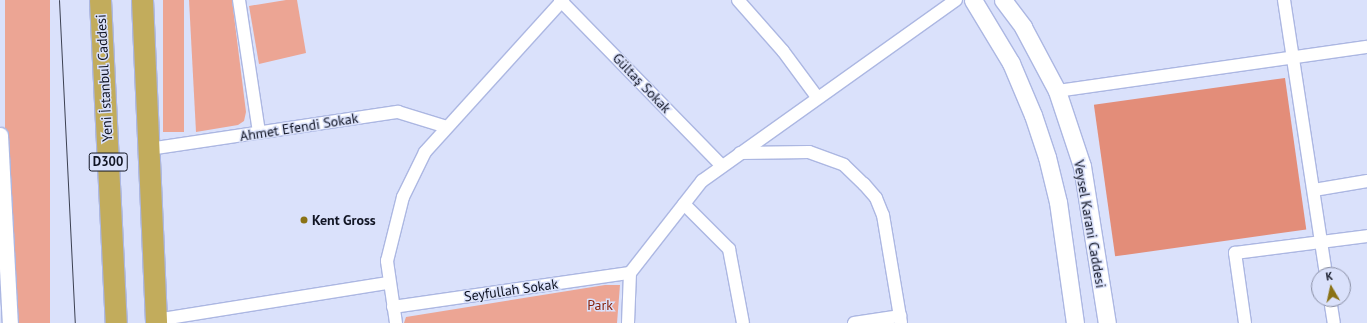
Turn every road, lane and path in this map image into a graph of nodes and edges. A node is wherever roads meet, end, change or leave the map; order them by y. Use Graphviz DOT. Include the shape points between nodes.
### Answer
graph roads {
  1 [pos="100,0"];
  2 [pos="142,0"];
  3 [pos="239,0"];
  4 [pos="562,0"];
  5 [pos="738,0"];
  6 [pos="956,0"];
  7 [pos="973,0"];
  8 [pos="1284,0"];
  9 [pos="1009,2"];
  10 [pos="1367,47"];
  11 [pos="1293,59"];
  12 [pos="1057,91"];
  13 [pos="817,97"];
  14 [pos="447,127"];
  15 [pos="259,133"];
  16 [pos="0,135"];
  17 [pos="149,149"];
  18 [pos="740,153"];
  19 [pos="722,166"];
  20 [pos="1367,181"];
  21 [pos="1314,190"];
  22 [pos="684,204"];
  23 [pos="1367,236"];
  24 [pos="1321,242"];
  25 [pos="3,243"];
  26 [pos="1325,267"];
  27 [pos="630,273"];
  28 [pos="388,283"];
  29 [pos="393,307"];
  30 [pos="1331,307"];
  31 [pos="900,319"];
  32 [pos="156,321"];
  33 [pos="10,323"];
  34 [pos="116,323"];
  35 [pos="396,323"];
  36 [pos="628,323"];
  37 [pos="743,323"];
  38 [pos="854,323"];
  39 [pos="1075,323"];
  40 [pos="1107,323"];
  41 [pos="1245,323"];
  42 [pos="1334,323"];
  1 -- 34 [label="highway, Yeni İstanbul Caddesi / D300"];
  2 -- 17 [label="highway, D300"];
  3 -- 15 [label="street"];
  4 -- 14 [label="street"];
  4 -- 19 [label="street, Gültaş Sokak"];
  5 -- 13 [label="street" via="783,51"];
  6 -- 13 [label="street"];
  7 -- 39 [label="main road, Veysel Karani Caddesi" via="1011,63 1033,114 1047,157 1058,202"];
  8 -- 11 [label="street"];
  9 -- 12 [label="main road, Veysel Karani Caddesi"];
  10 -- 11 [label="street"];
  11 -- 12 [label="street"];
  11 -- 21 [label="street"];
  12 -- 40 [label="main road, Veysel Karani Caddesi" via="1082,166"];
  13 -- 18 [label="street"];
  14 -- 15 [label="street, Ahmet Efendi Sokak" via="398,112"];
  14 -- 28 [label="street" via="425,152 403,197 387,261"];
  15 -- 17 [label="street, Ahmet Efendi Sokak"];
  16 -- 25 [label="street"];
  17 -- 32 [label="highway, D300"];
  18 -- 19 [label="street"];
  18 -- 31 [label="street" via="809,152 844,165 864,184 876,198 883,215"];
  19 -- 22 [label="street" via="702,181"];
  20 -- 21 [label="street"];
  21 -- 24 [label="street"];
  22 -- 27 [label="street"];
  22 -- 37 [label="street" via="729,249"];
  23 -- 24 [label="street"];
  24 -- 26 [label="street"];
  24 -- 41 [label="street" via="1235,253"];
  25 -- 33 [label="street"];
  27 -- 29 [label="street, Seyfullah Sokak"];
  27 -- 36 [label="street"];
  28 -- 29 [label="street"];
  28 -- 32 [label="street"];
  29 -- 35 [label="street"];
  30 -- 42 [label="street"];
  31 -- 38 [label="street"];
}
